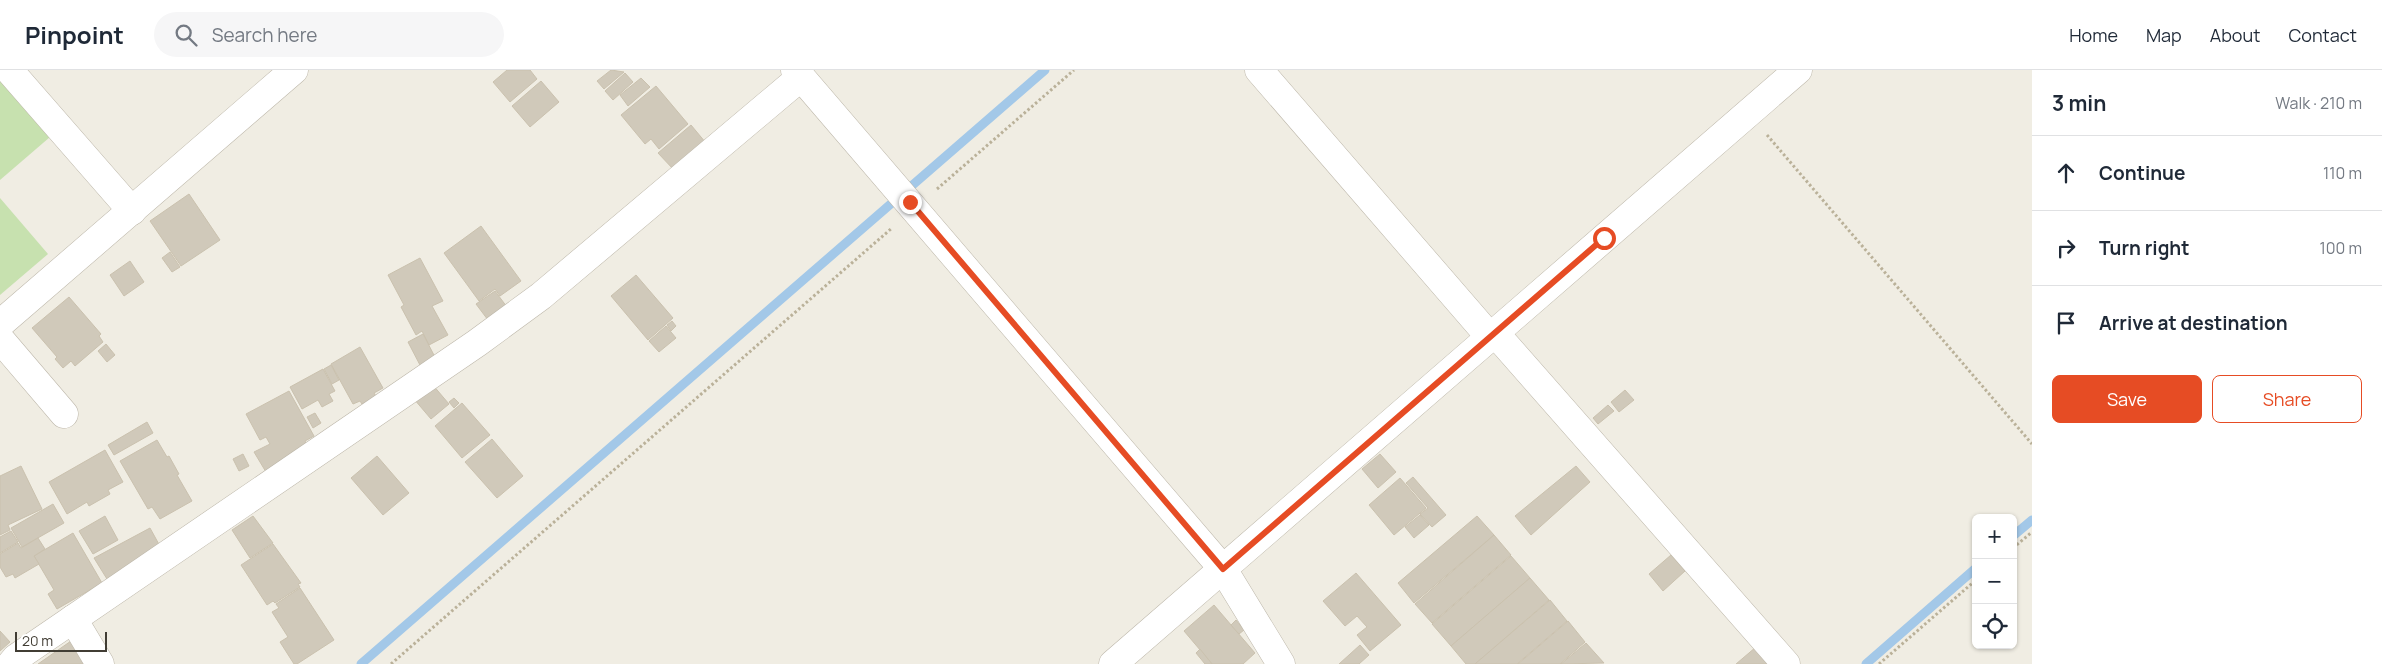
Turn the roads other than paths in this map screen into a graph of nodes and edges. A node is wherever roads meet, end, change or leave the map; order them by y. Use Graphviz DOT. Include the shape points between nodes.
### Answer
graph roads {
  1 [pos="9,70"];
  2 [pos="294,70"];
  3 [pos="1259,70"];
  4 [pos="1798,70"];
  5 [pos="798,74"];
  6 [pos="132,210"];
  7 [pos="0,324"];
  8 [pos="1492,335"];
  9 [pos="0,339"];
  10 [pos="64,414"];
  11 [pos="1223,569"];
  12 [pos="73,619"];
  13 [pos="11,664"];
  14 [pos="100,664"];
  15 [pos="1113,664"];
  16 [pos="1281,664"];
  17 [pos="1786,664"];
  1 -- 6 [label="street"];
  2 -- 6 [label="street"];
  3 -- 8 [label="street"];
  4 -- 8 [label="street"];
  5 -- 11 [label="street"];
  5 -- 12 [label="street" via="541,296 469,349"];
  6 -- 7 [label="street"];
  8 -- 11 [label="street"];
  8 -- 17 [label="street"];
  9 -- 10 [label="street"];
  11 -- 15 [label="street"];
  11 -- 16 [label="street"];
  12 -- 13 [label="street"];
  12 -- 14 [label="street"];
}
